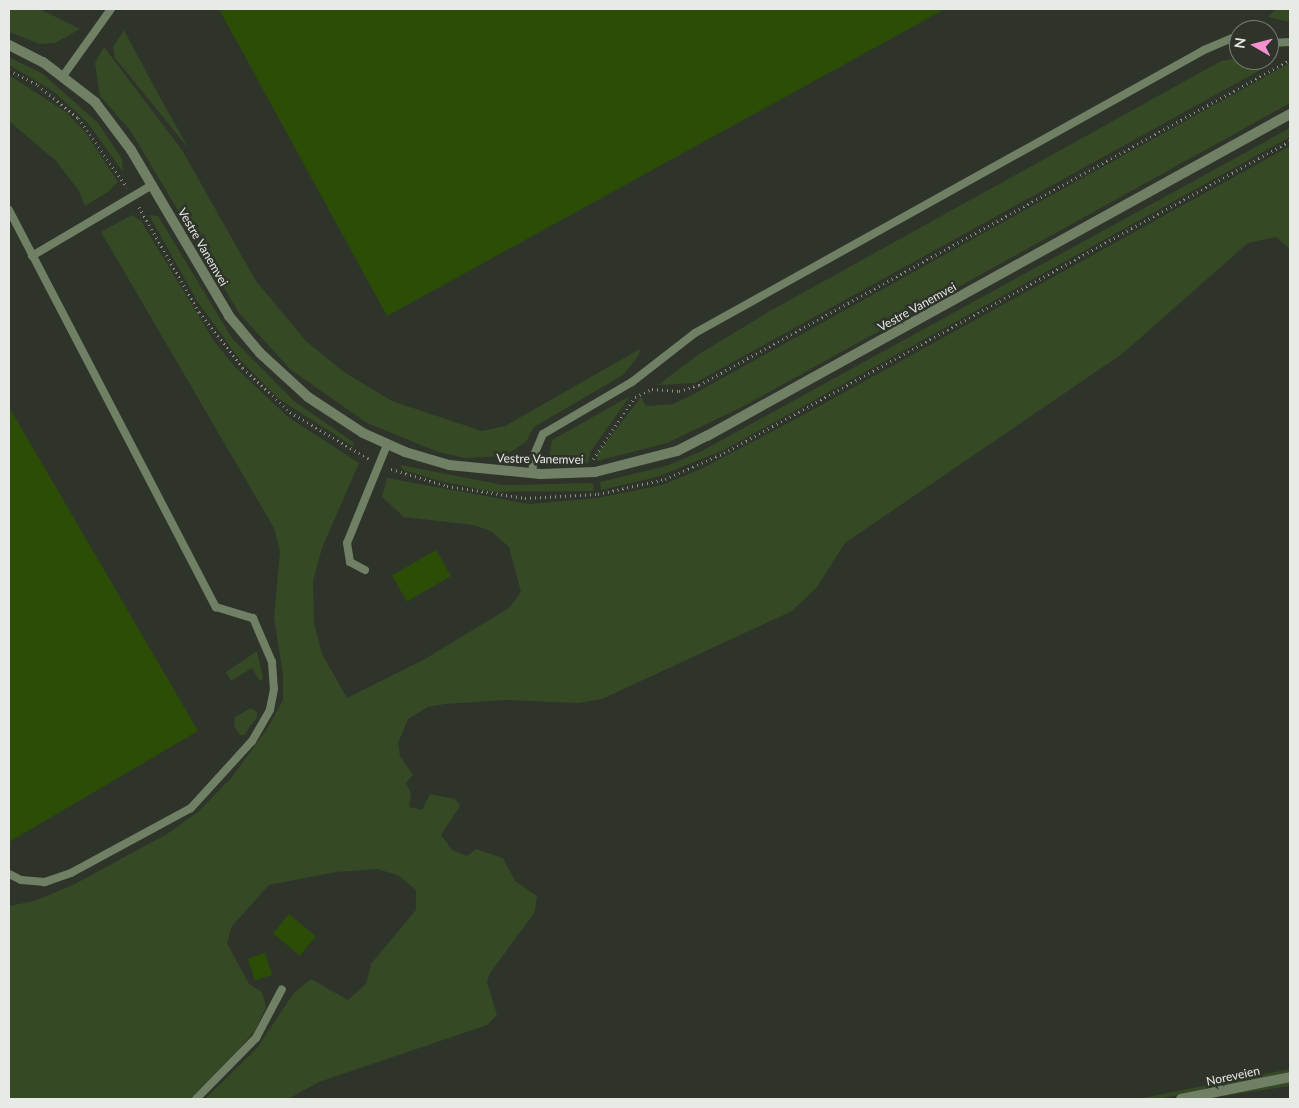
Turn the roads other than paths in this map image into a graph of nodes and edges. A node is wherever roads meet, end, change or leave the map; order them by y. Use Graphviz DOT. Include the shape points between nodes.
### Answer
graph roads {
  1 [pos="111,9"];
  2 [pos="1229,39"];
  3 [pos="9,45"];
  4 [pos="63,76"];
  5 [pos="1290,114"];
  6 [pos="152,185"];
  7 [pos="9,210"];
  8 [pos="32,256"];
  9 [pos="386,445"];
  10 [pos="532,474"];
  11 [pos="365,570"];
  12 [pos="9,874"];
  13 [pos="282,989"];
  14 [pos="1290,1077"];
  15 [pos="196,1099"];
  16 [pos="1181,1099"];
  1 -- 4 [label="lane"];
  2 -- 10 [label="lane" via="1204,50 695,334 632,382 543,434 534,455"];
  3 -- 4 [label="street, Vestre Vanemvei"];
  4 -- 6 [label="street, Vestre Vanemvei" via="95,102 113,124"];
  5 -- 10 [label="street, Vestre Vanemvei" via="707,436 667,454 595,472"];
  6 -- 8 [label="lane"];
  6 -- 9 [label="street, Vestre Vanemvei" via="229,316 260,353 308,397"];
  7 -- 8 [label="lane"];
  8 -- 12 [label="lane" via="216,607 253,618 272,662 274,688 270,710 252,741 191,808 72,872 45,882 21,880"];
  9 -- 10 [label="street, Vestre Vanemvei" via="449,465"];
  9 -- 11 [label="lane" via="347,543 350,562"];
  13 -- 15 [label="lane" via="256,1038"];
  14 -- 16 [label="street, Noreveien"];
}
